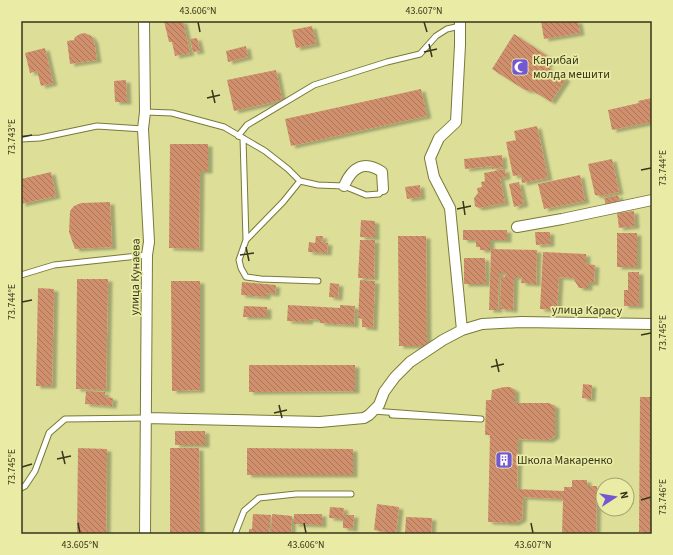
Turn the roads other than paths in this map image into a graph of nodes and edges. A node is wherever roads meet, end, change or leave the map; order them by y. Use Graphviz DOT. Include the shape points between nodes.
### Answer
graph roads {
  1 [pos="144,21"];
  2 [pos="460,23"];
  3 [pos="145,112"];
  4 [pos="143,130"];
  5 [pos="241,137"];
  6 [pos="21,139"];
  7 [pos="300,181"];
  8 [pos="344,186"];
  9 [pos="383,188"];
  10 [pos="652,200"];
  11 [pos="517,227"];
  12 [pos="246,240"];
  13 [pos="147,255"];
  14 [pos="21,275"];
  15 [pos="318,281"];
  16 [pos="652,324"];
  17 [pos="462,330"];
  18 [pos="373,411"];
  19 [pos="392,415"];
  20 [pos="146,418"];
  21 [pos="21,488"];
  22 [pos="351,494"];
  23 [pos="145,534"];
  24 [pos="235,534"];
  1 -- 3 [label="street, улица Кунаева"];
  2 -- 5 [label="lane" via="436,36 420,54 314,85 247,125"];
  2 -- 17 [label="street" via="456,122 439,138 430,158 434,177 450,208"];
  3 -- 4 [label="street, улица Кунаева"];
  3 -- 5 [label="lane" via="172,113 224,127"];
  4 -- 6 [label="lane" via="97,126 40,138"];
  4 -- 13 [label="street, улица Кунаева" via="149,242"];
  5 -- 7 [label="lane" via="265,151"];
  5 -- 12 [label="lane"];
  7 -- 8 [label="lane"];
  7 -- 12 [label="lane"];
  8 -- 9 [label="lane" via="366,195 379,194"];
  8 -- 9 [label="street" via="349,174 360,166 374,167 382,172"];
  10 -- 11 [label="street"];
  12 -- 15 [label="lane" via="239,260 246,277"];
  13 -- 14 [label="lane" via="54,265"];
  13 -- 20 [label="street, улица Кунаева"];
  16 -- 17 [label="street, улица Карасу" via="521,322 482,324"];
  17 -- 18 [label="street, улица Карасу" via="410,362 395,377"];
  18 -- 19 [label="lane" via="481,419"];
  18 -- 20 [label="street" via="364,418 320,422"];
  20 -- 21 [label="lane" via="65,419 49,434 35,471"];
  20 -- 23 [label="street, улица Кунаева"];
  22 -- 24 [label="lane" via="296,494 259,498 244,511"];
}
